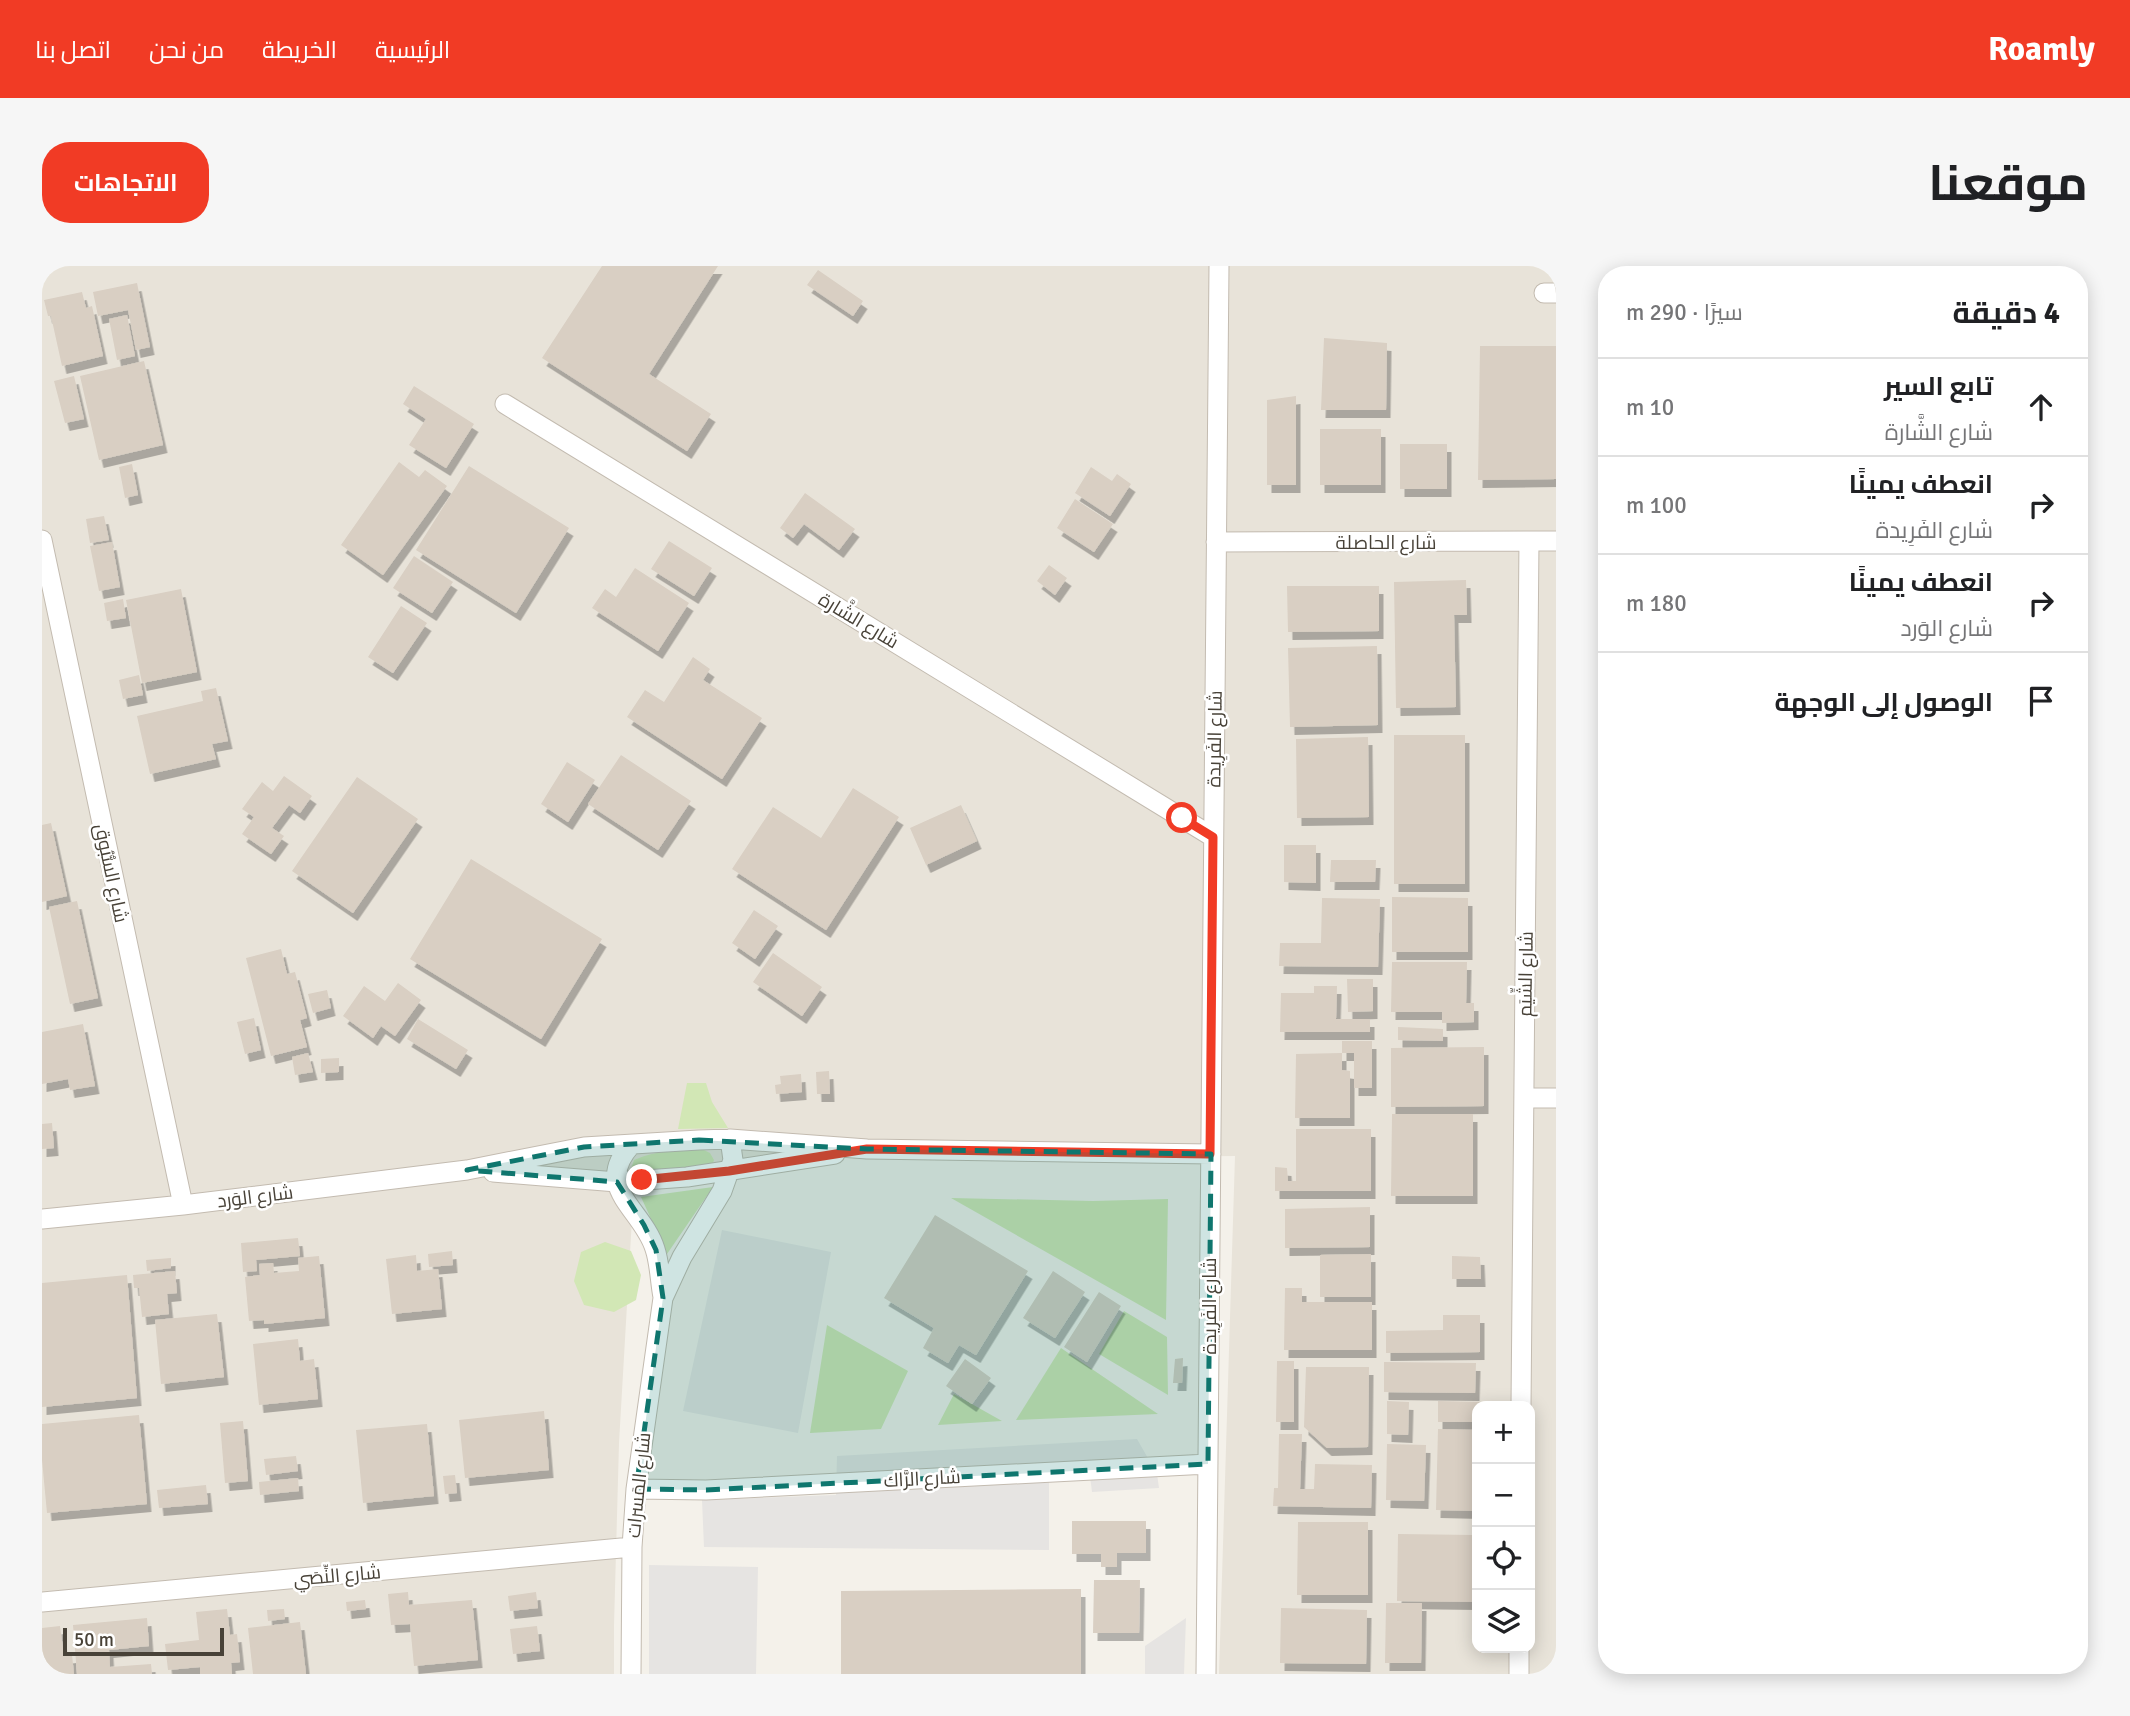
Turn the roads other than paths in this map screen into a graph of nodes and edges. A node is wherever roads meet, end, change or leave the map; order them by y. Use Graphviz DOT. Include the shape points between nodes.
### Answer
graph roads {
  1 [pos="1219,266"];
  2 [pos="505,404"];
  3 [pos="42,540"];
  4 [pos="1529,541"];
  5 [pos="1556,541"];
  6 [pos="1216,542"];
  7 [pos="1213,837"];
  8 [pos="1524,1098"];
  9 [pos="1556,1098"];
  10 [pos="730,1139"];
  11 [pos="631,1145"];
  12 [pos="867,1149"];
  13 [pos="1210,1154"];
  14 [pos="467,1170"];
  15 [pos="729,1171"];
  16 [pos="617,1182"];
  17 [pos="183,1205"];
  18 [pos="42,1219"];
  19 [pos="663,1298"];
  20 [pos="1521,1401"];
  21 [pos="1208,1464"];
  22 [pos="636,1489"];
  23 [pos="632,1547"];
  24 [pos="42,1602"];
  25 [pos="1519,1653"];
  26 [pos="631,1674"];
  27 [pos="1206,1674"];
  28 [pos="1519,1674"];
  1 -- 6 [label="street, شارع الفَرِيدة"];
  2 -- 7 [label="street, شارع الشَّارة"];
  3 -- 17 [label="street, شارع السُّبُوق"];
  4 -- 5 [label="street, شارع الحاصلة"];
  4 -- 6 [label="street, شارع الحاصلة"];
  4 -- 8 [label="street, شارع الشِّيَم"];
  6 -- 7 [label="street, شارع الفَرِيدة"];
  7 -- 13 [label="street, شارع الفَرِيدة"];
  8 -- 9 [label="street"];
  8 -- 20 [label="street, شارع الشِّيَم"];
  10 -- 11 [label="street, شارع الوَرد"];
  10 -- 12 [label="street, شارع الوَرد"];
  10 -- 15 [label="street, شارع المَسرات" via="733,1160"];
  11 -- 14 [label="street, شارع الوَرد" via="584,1147"];
  11 -- 16 [label="street" via="618,1163"];
  12 -- 13 [label="street, شارع الوَرد"];
  12 -- 15 [label="street, شارع الوَرد"];
  13 -- 21 [label="street, شارع الفَرِيدة"];
  14 -- 16 [label="street, شارع الوَرد"];
  14 -- 17 [label="street, شارع الوَرد"];
  15 -- 16 [label="street, شارع الوَرد"];
  15 -- 19 [label="street, شارع المَسرات"];
  16 -- 19 [label="street, شارع المَسرات" via="656,1250"];
  17 -- 18 [label="street, شارع الوَرد"];
  19 -- 22 [label="street, شارع المَسرات"];
  21 -- 22 [label="street, شارع الرَّاك" via="706,1490"];
  21 -- 27 [label="street, شارع الفَرِيدة"];
  22 -- 23 [label="street, شارع المَسرات"];
  23 -- 24 [label="street, شارع النِّصَي"];
  23 -- 26 [label="street, شارع المَسرات"];
  25 -- 28 [label="street"];
}
